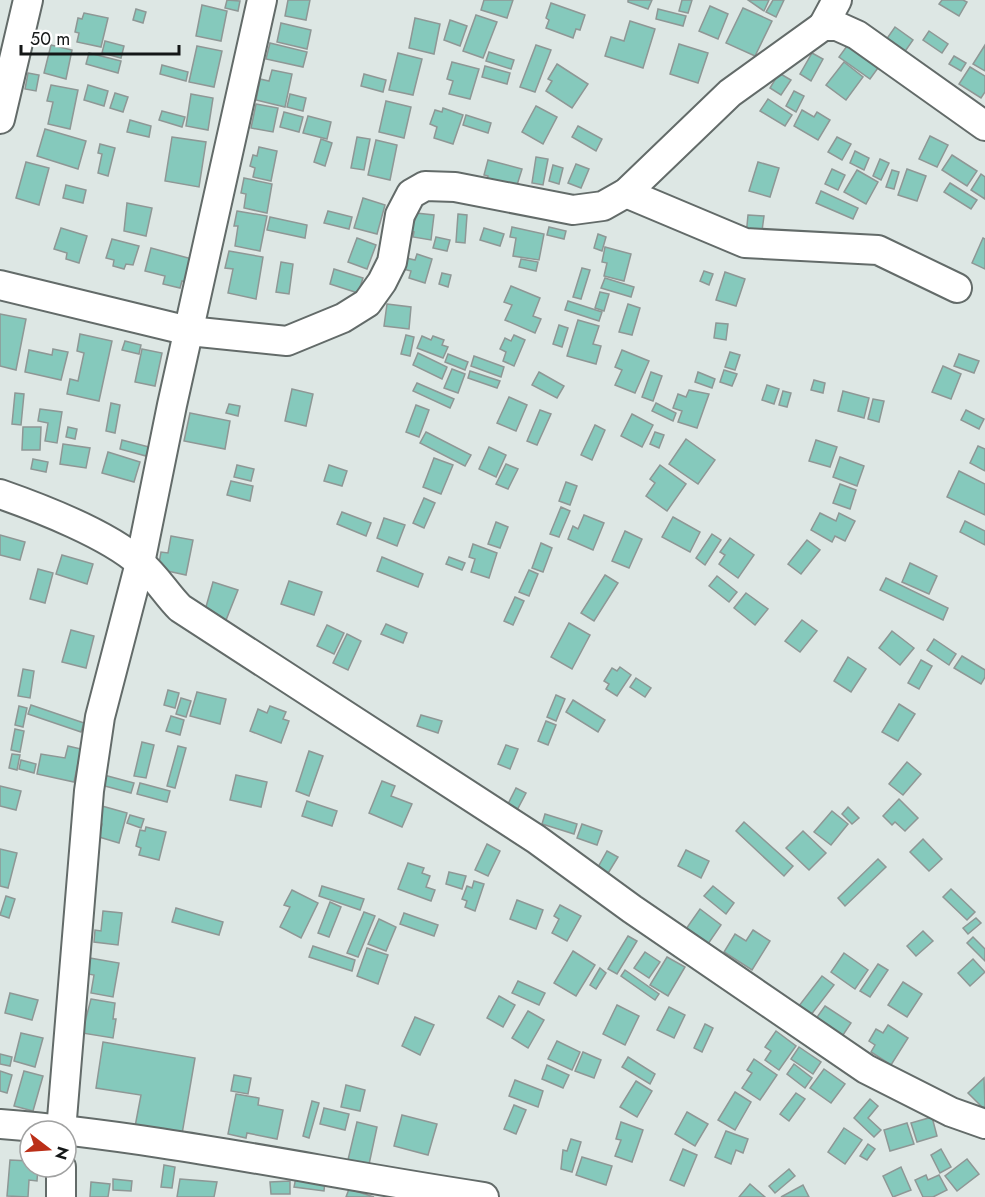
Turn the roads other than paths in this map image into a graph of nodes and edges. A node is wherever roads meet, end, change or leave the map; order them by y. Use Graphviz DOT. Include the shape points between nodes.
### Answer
graph roads {
  1 [pos="28,0"];
  2 [pos="262,0"];
  3 [pos="837,0"];
  4 [pos="823,26"];
  5 [pos="0,119"];
  6 [pos="985,126"];
  7 [pos="626,192"];
  8 [pos="0,285"];
  9 [pos="957,288"];
  10 [pos="189,331"];
  11 [pos="0,494"];
  12 [pos="140,562"];
  13 [pos="62,1119"];
  14 [pos="0,1124"];
  15 [pos="985,1124"];
  16 [pos="18,1126"];
  17 [pos="78,1132"];
  18 [pos="61,1179"];
  19 [pos="61,1197"];
  20 [pos="484,1197"];
  1 -- 5 [label="street"];
  2 -- 10 [label="street"];
  3 -- 4 [label="street"];
  4 -- 6 [label="street" via="837,26 857,35"];
  4 -- 7 [label="street" via="730,93"];
  7 -- 9 [label="street" via="745,243 878,250"];
  7 -- 10 [label="street" via="603,206 573,210 455,187 425,186 411,194 400,215 392,262 382,282 367,303 343,318 286,341"];
  8 -- 10 [label="street"];
  10 -- 12 [label="street"];
  11 -- 12 [label="street" via="54,515"];
  12 -- 13 [label="street" via="100,717 89,791"];
  12 -- 15 [label="street" via="180,608 536,839 866,1069 951,1112"];
  14 -- 16 [label="street"];
  17 -- 20 [label="street" via="192,1146"];
  18 -- 19 [label="street"];
}
